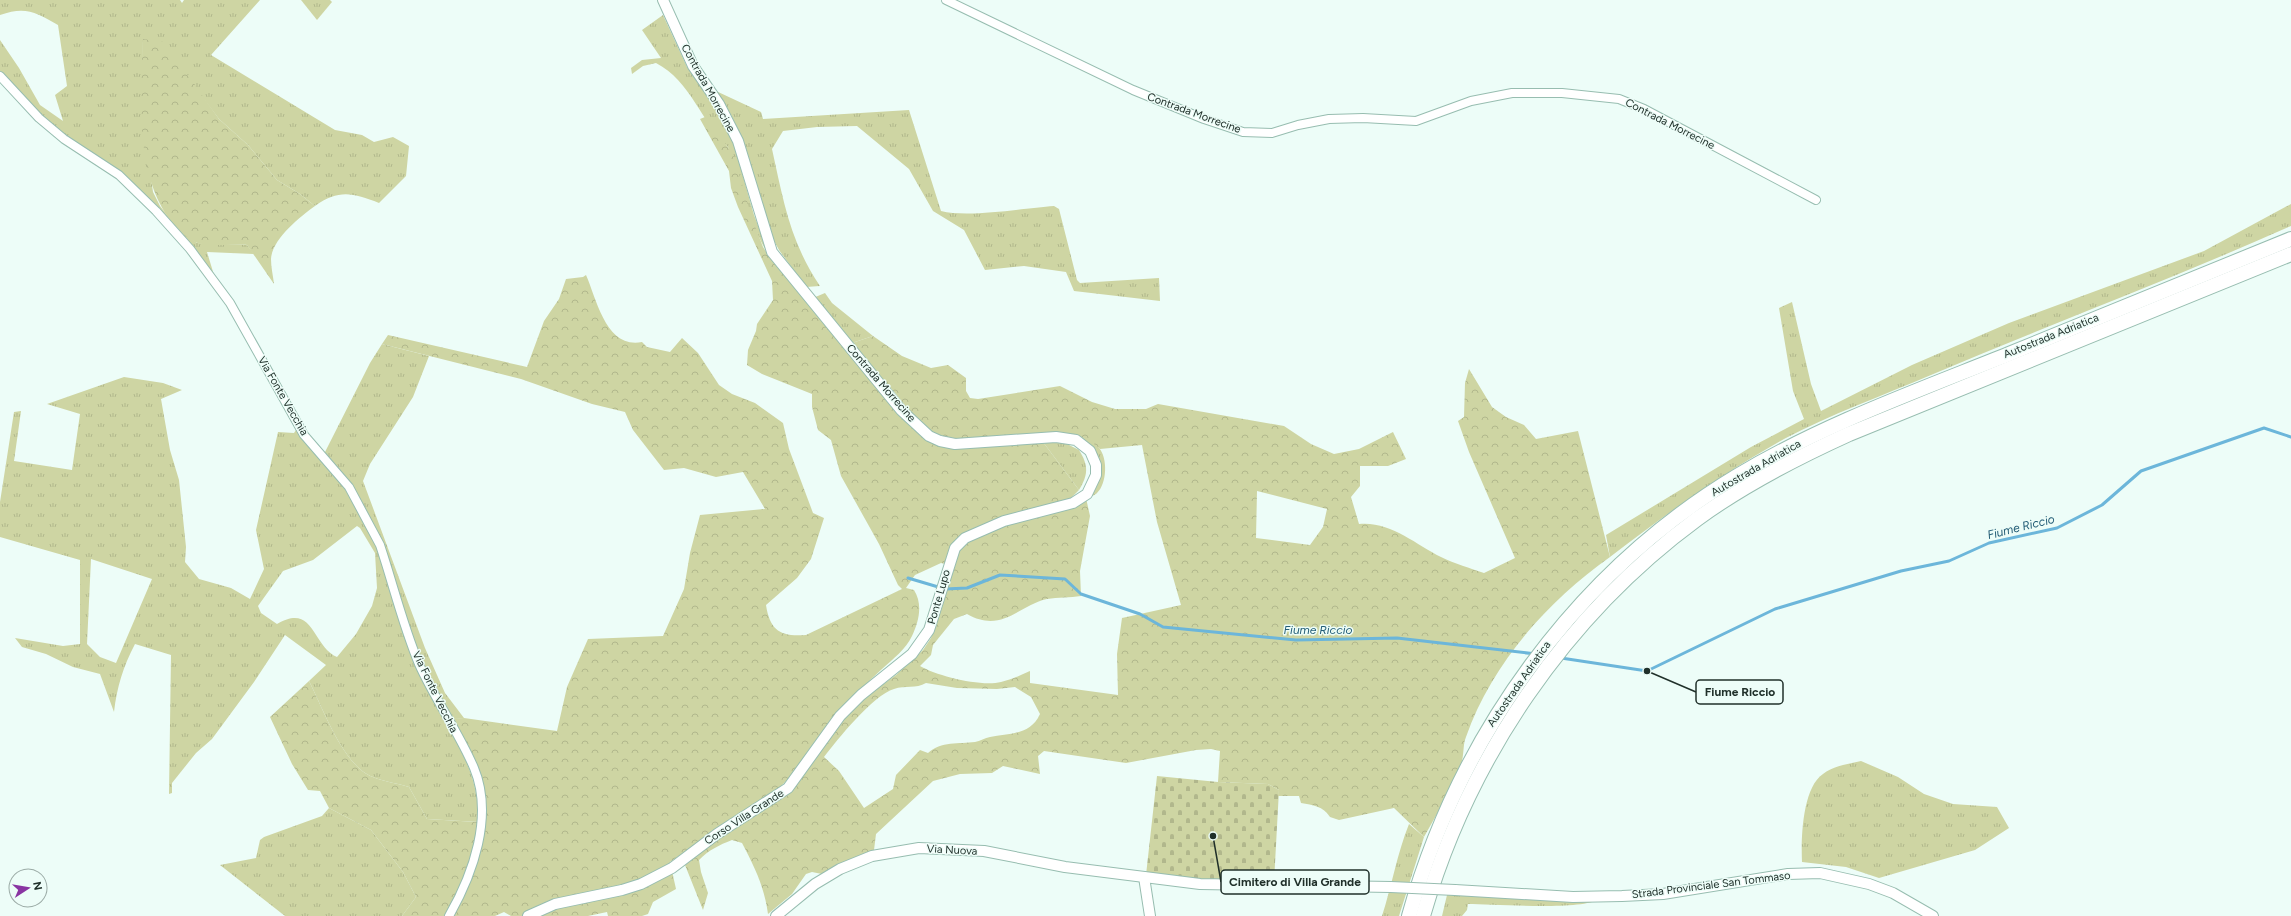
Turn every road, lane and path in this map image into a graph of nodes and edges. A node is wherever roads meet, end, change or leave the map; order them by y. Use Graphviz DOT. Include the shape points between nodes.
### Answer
graph roads {
  1 [pos="663,0"];
  2 [pos="946,0"];
  3 [pos="0,76"];
  4 [pos="1816,200"];
  5 [pos="2291,239"];
  6 [pos="2291,254"];
  7 [pos="1835,433"];
  8 [pos="948,564"];
  9 [pos="930,630"];
  10 [pos="1459,800"];
  11 [pos="1144,877"];
  12 [pos="1391,887"];
  13 [pos="449,916"];
  14 [pos="528,916"];
  15 [pos="776,916"];
  16 [pos="1150,916"];
  17 [pos="1409,916"];
  18 [pos="1423,916"];
  19 [pos="1933,916"];
  1 -- 8 [label="street, Contrada Morrecine" via="693,66 719,104 738,142 772,252 901,410 929,436 940,441 962,444 1056,436 1076,440 1090,451 1096,465 1096,475 1087,494 1073,503 1004,521 965,538 955,548"];
  2 -- 4 [label="street, Contrada Morrecine" via="1133,90 1243,132 1272,133 1329,119 1416,121 1471,101 1512,93 1562,93 1619,99 1644,109"];
  3 -- 13 [label="street, Via Fonte Vecchia" via="39,118 64,139 119,175 190,249 230,303 304,435 349,487 371,527 382,552 419,663 475,769 482,797 480,835 465,887"];
  5 -- 7 [label="highway, Autostrada Adriatica"];
  6 -- 7 [label="highway, Autostrada Adriatica"];
  7 -- 10 [label="highway, Autostrada Adriatica" via="1808,446 1660,541 1565,644 1532,687"];
  8 -- 9 [label="street, Ponte Lupo"];
  9 -- 14 [label="street, Corso Villa Grande" via="912,654 861,695 840,716 788,788 717,834 672,868 641,884 555,904"];
  10 -- 17 [label="highway, Autostrada Adriatica" via="1428,853"];
  10 -- 18 [label="highway, Autostrada Adriatica"];
  11 -- 12 [label="street, Via Nuova" via="1200,884"];
  11 -- 15 [label="street, Via Nuova" via="1065,867 984,852 918,848 872,856 840,869 815,884"];
  11 -- 16 [label="street"];
  12 -- 19 [label="street, Strada Provinciale San Tommaso, bridge" via="1572,897 1622,896 1663,894 1788,874 1820,873 1870,884 1893,893"];
}
